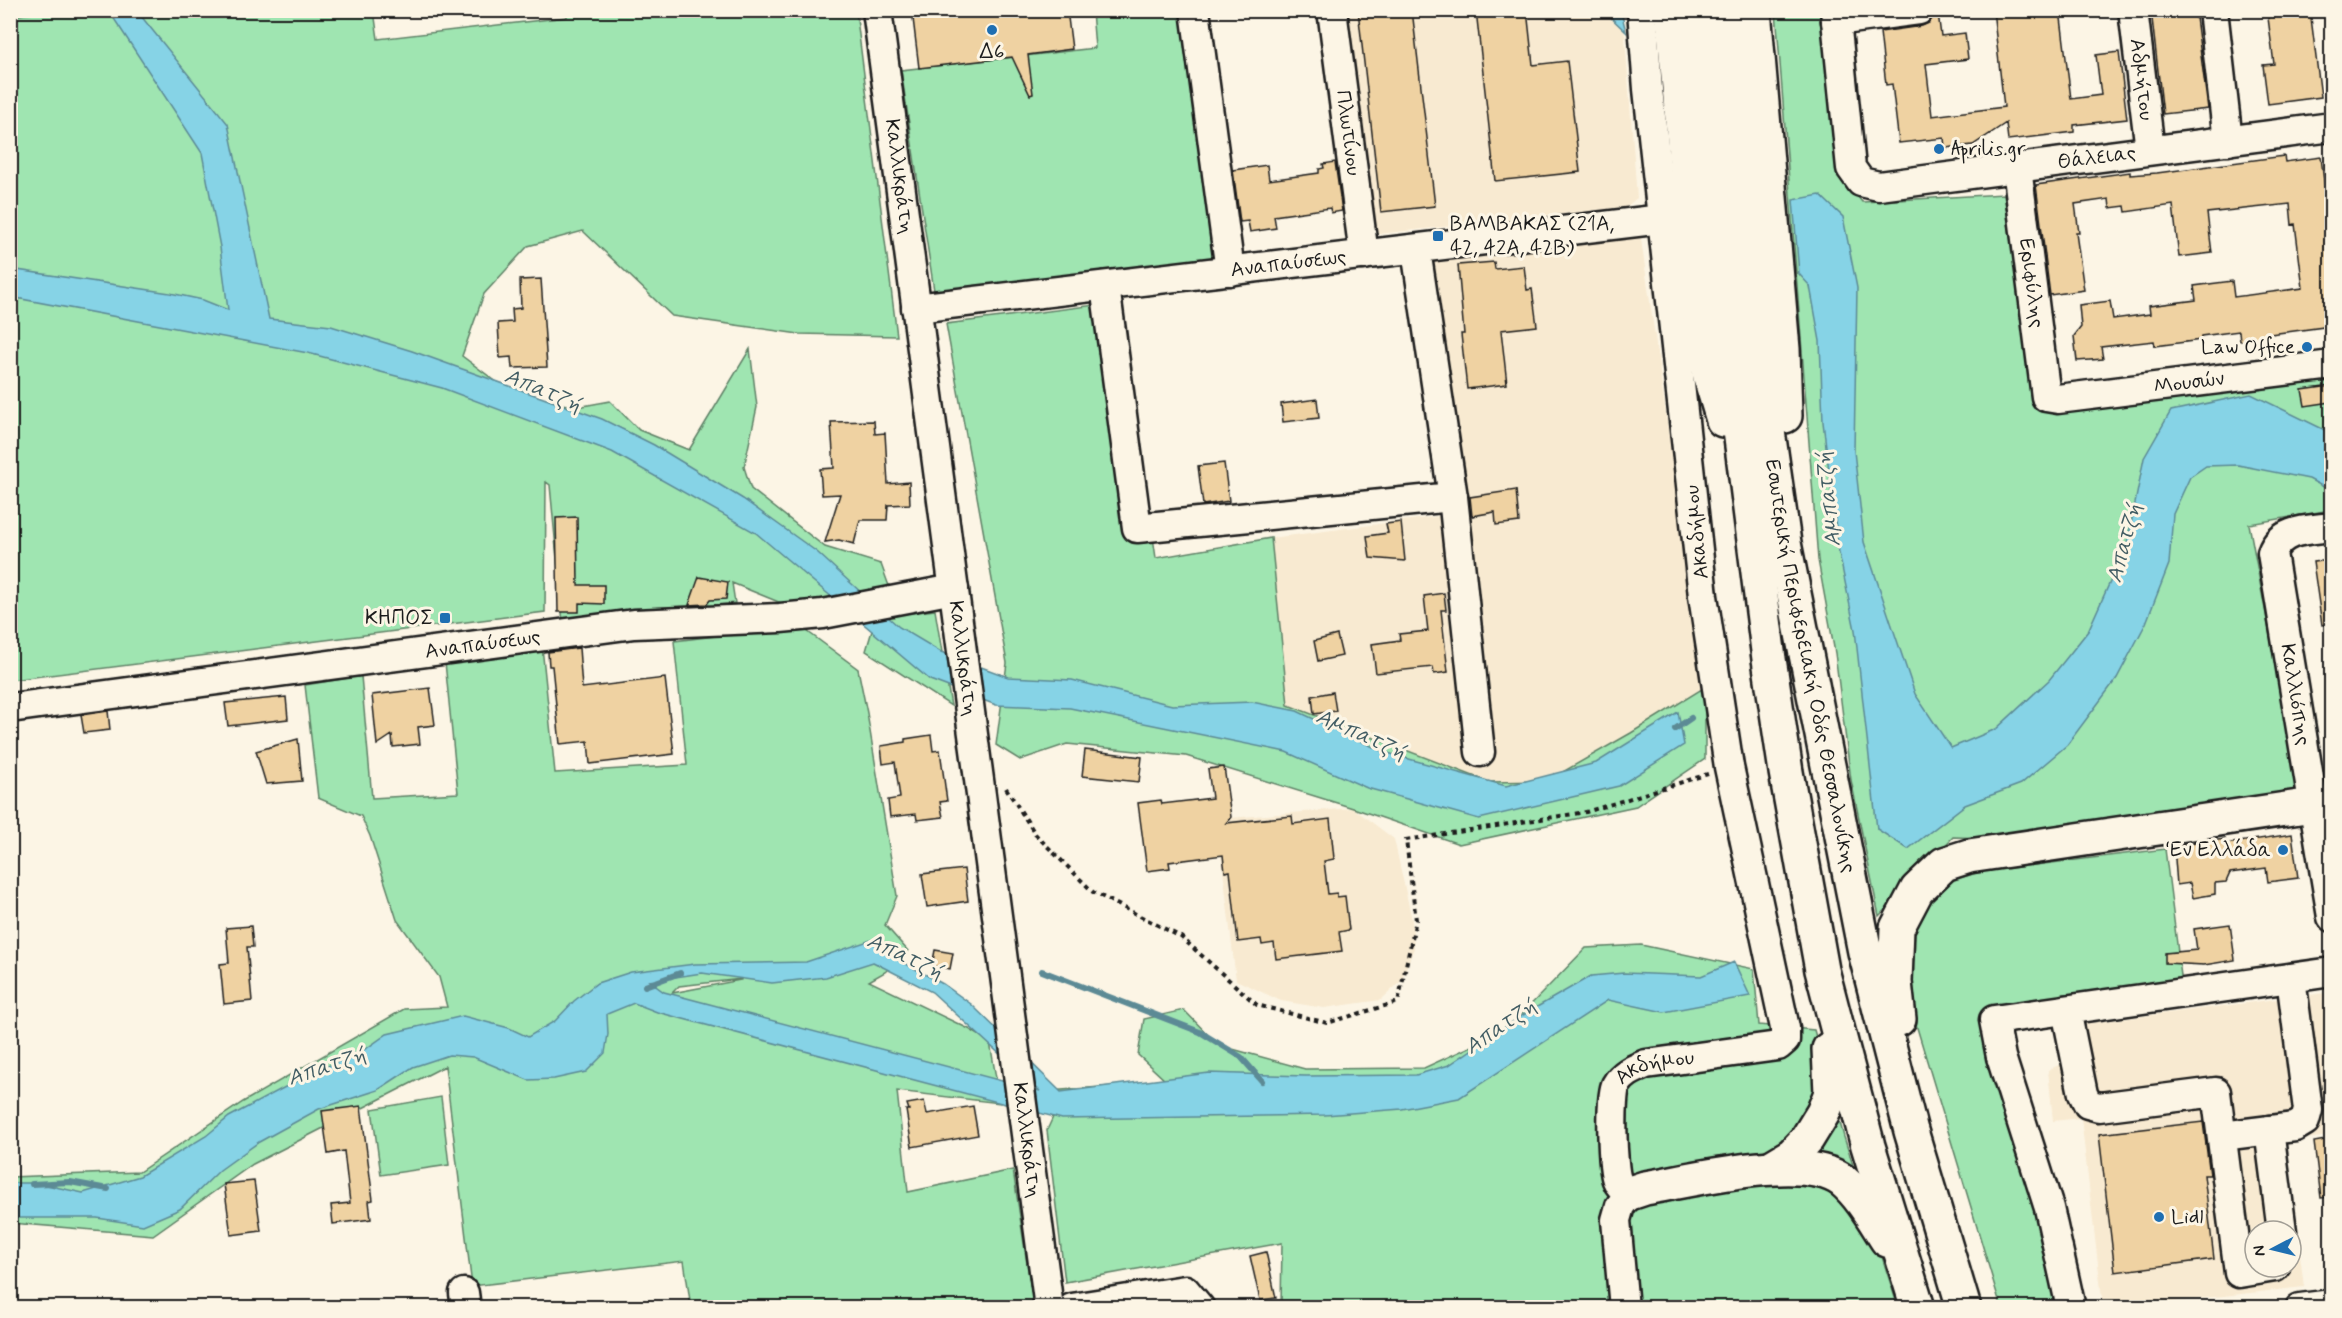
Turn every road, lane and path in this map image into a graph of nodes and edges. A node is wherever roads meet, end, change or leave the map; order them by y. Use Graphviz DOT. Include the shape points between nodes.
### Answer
graph roads {
  1 [pos="877,10"];
  2 [pos="1195,10"];
  3 [pos="1332,10"];
  4 [pos="1642,10"];
  5 [pos="1672,10"];
  6 [pos="1700,10"];
  7 [pos="1726,10"];
  8 [pos="1754,10"];
  9 [pos="1919,10"];
  10 [pos="2133,10"];
  11 [pos="2213,10"];
  12 [pos="1835,16"];
  13 [pos="2331,127"];
  14 [pos="2228,141"];
  15 [pos="2150,150"];
  16 [pos="2017,168"];
  17 [pos="1662,219"];
  18 [pos="1416,250"];
  19 [pos="1364,255"];
  20 [pos="1230,271"];
  21 [pos="1105,286"];
  22 [pos="916,308"];
  23 [pos="2331,364"];
  24 [pos="2046,397"];
  25 [pos="1453,497"];
  26 [pos="1749,505"];
  27 [pos="2331,527"];
  28 [pos="1784,543"];
  29 [pos="954,589"];
  30 [pos="10,708"];
  31 [pos="1480,752"];
  32 [pos="1729,767"];
  33 [pos="1004,783"];
  34 [pos="2322,804"];
  35 [pos="2331,916"];
  36 [pos="1822,970"];
  37 [pos="2331,972"];
  38 [pos="2291,978"];
  39 [pos="2066,1010"];
  40 [pos="1778,1046"];
  41 [pos="2270,1130"];
  42 [pos="1911,1131"];
  43 [pos="2222,1136"];
  44 [pos="1772,1167"];
  45 [pos="1630,1193"];
  46 [pos="2281,1219"];
  47 [pos="2243,1272"];
  48 [pos="1914,1292"];
  49 [pos="2331,1304"];
  50 [pos="1049,1308"];
  51 [pos="1072,1308"];
  52 [pos="1200,1308"];
  53 [pos="1624,1308"];
  54 [pos="1964,1308"];
  55 [pos="2071,1308"];
  56 [pos="2300,1308"];
  1 -- 22 [label="street, Καλλικράτη"];
  2 -- 20 [label="street"];
  3 -- 19 [label="street, Πλωτίνου"];
  4 -- 17 [label="street, Ακαδήμου"];
  5 -- 26 [label="highway" via="1702,337 1710,377"];
  6 -- 26 [label="highway, Εσωτερική Περιφερειακή Οδός Θεσσαλονίκης" via="1715,192"];
  7 -- 28 [label="highway, Εσωτερική Περιφερειακή Οδός Θεσσαλονίκης" via="1767,424"];
  8 -- 28 [label="highway" via="1783,349"];
  9 -- 12 [label="street"];
  10 -- 15 [label="street, Αδμήτου"];
  11 -- 14 [label="street"];
  12 -- 16 [label="street, Θάλειας" via="1851,168 1861,182 1879,186"];
  13 -- 14 [label="street, Θάλειας"];
  14 -- 15 [label="street, Θάλειας"];
  15 -- 16 [label="street, Θάλειας"];
  16 -- 24 [label="street, Εριφύλης"];
  17 -- 18 [label="street, Αναπαύσεως"];
  17 -- 32 [label="street, Ακαδήμου" via="1703,596"];
  18 -- 19 [label="street, Αναπαύσεως"];
  18 -- 25 [label="street"];
  19 -- 20 [label="street, Αναπαύσεως"];
  20 -- 21 [label="street, Αναπαύσεως"];
  21 -- 22 [label="street, Αναπαύσεως"];
  21 -- 25 [label="street" via="1137,528"];
  22 -- 29 [label="street, Καλλικράτη"];
  23 -- 24 [label="street, Μουσών" via="2058,399"];
  25 -- 31 [label="street"];
  26 -- 36 [label="highway, Εσωτερική Περιφερειακή Οδός Θεσσαλονίκης" via="1785,760"];
  27 -- 34 [label="street, Καλλιόπης" via="2292,532 2275,544 2272,561"];
  28 -- 42 [label="highway, Εσωτερική Περιφερειακή Οδός Θεσσαλονίκης" via="1866,952"];
  29 -- 30 [label="street, Αναπαύσεως" via="823,614 634,624"];
  29 -- 50 [label="street, Καλλικράτη"];
  32 -- 33 [label="path" via="1586,812 1406,840 1416,920 1398,1002 1327,1023 1257,1005 1181,938 1093,892 1036,835"];
  32 -- 40 [label="street, Ακαδήμου" via="1785,1028 1785,1040"];
  34 -- 35 [label="street, Καλλιόπης"];
  34 -- 42 [label="highway" via="1969,856 1944,864 1917,890 1897,928 1895,982"];
  36 -- 44 [label="highway" via="1831,1094 1807,1139 1792,1155"];
  36 -- 48 [label="highway, Εσωτερική Περιφερειακή Οδός Θεσσαλονίκης" via="1868,1146"];
  37 -- 38 [label="street"];
  38 -- 39 [label="street"];
  38 -- 41 [label="street" via="2308,1110 2305,1121 2295,1127"];
  39 -- 43 [label="street" via="2088,1104 2099,1107 2216,1092"];
  39 -- 55 [label="street" via="1994,1020 2001,1058 2049,1208"];
  40 -- 45 [label="street, Ακδήμου" via="1646,1064 1629,1071 1615,1086 1612,1103 1616,1180"];
  41 -- 43 [label="street"];
  41 -- 46 [label="street"];
  42 -- 54 [label="highway, Εσωτερική Περιφερειακή Οδός Θεσσαλονίκης"];
  43 -- 47 [label="street" via="2239,1273"];
  44 -- 45 [label="highway"];
  44 -- 48 [label="highway" via="1807,1168 1842,1181 1891,1245"];
  45 -- 53 [label="street" via="1616,1220"];
  49 -- 56 [label="street"];
  51 -- 52 [label="street" via="1185,1290"];
}
